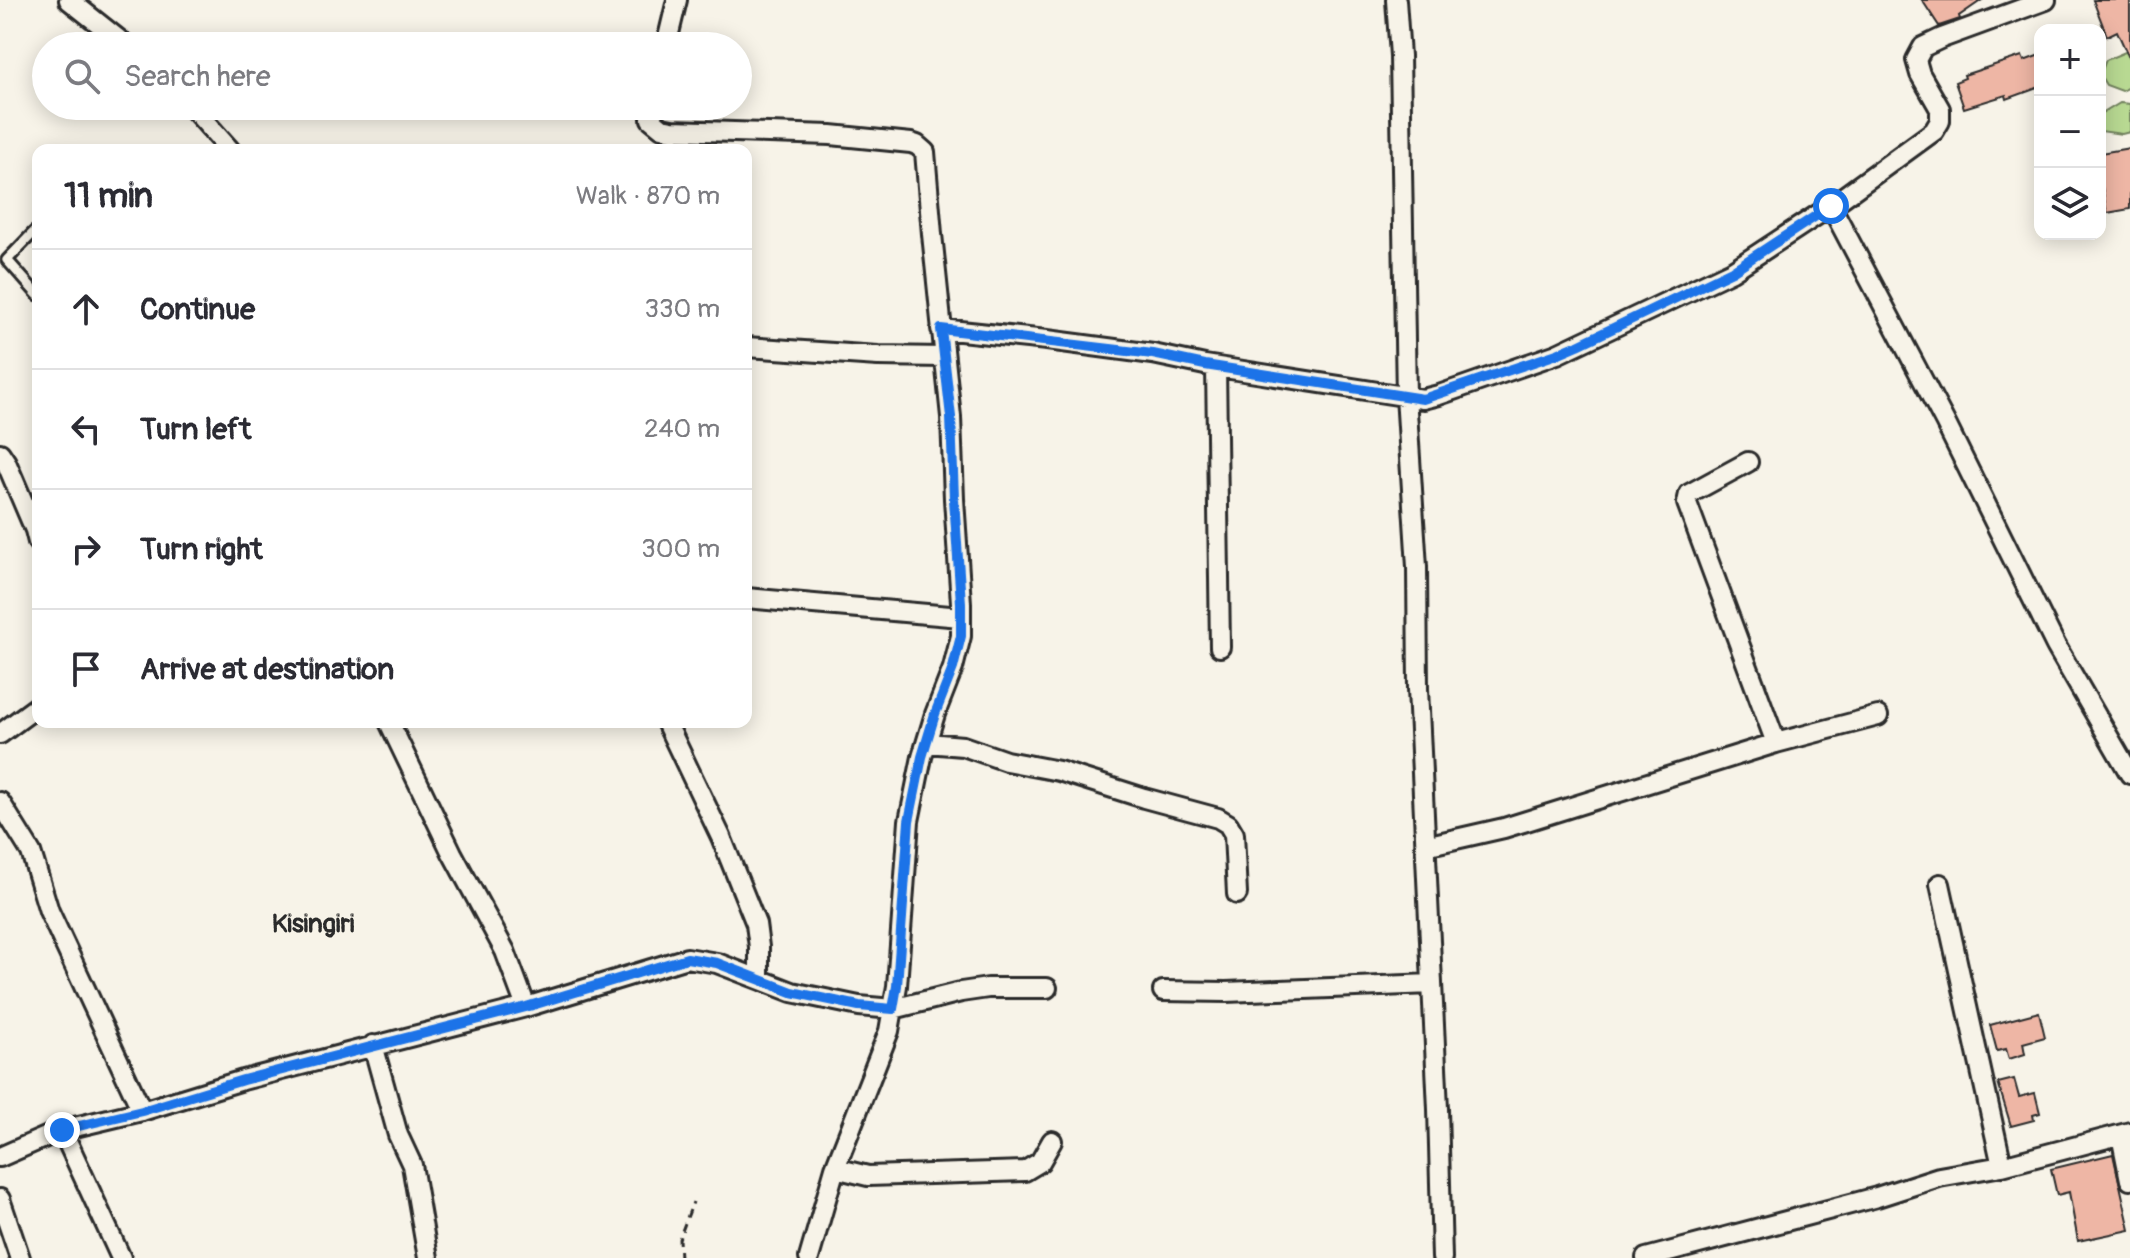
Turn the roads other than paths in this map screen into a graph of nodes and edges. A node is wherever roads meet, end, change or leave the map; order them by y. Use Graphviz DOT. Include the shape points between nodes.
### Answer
graph roads {
  1 [pos="69,0"];
  2 [pos="677,0"];
  3 [pos="1396,0"];
  4 [pos="2046,0"];
  5 [pos="109,32"];
  6 [pos="669,32"];
  7 [pos="203,120"];
  8 [pos="652,120"];
  9 [pos="225,144"];
  10 [pos="1831,206"];
  11 [pos="32,234"];
  12 [pos="32,288"];
  13 [pos="941,329"];
  14 [pos="752,347"];
  15 [pos="944,357"];
  16 [pos="1216,367"];
  17 [pos="1406,396"];
  18 [pos="0,453"];
  19 [pos="1748,462"];
  20 [pos="32,508"];
  21 [pos="752,599"];
  22 [pos="961,617"];
  23 [pos="1220,647"];
  24 [pos="32,710"];
  25 [pos="1878,716"];
  26 [pos="392,728"];
  27 [pos="669,728"];
  28 [pos="0,734"];
  29 [pos="927,743"];
  30 [pos="1776,743"];
  31 [pos="2130,774"];
  32 [pos="0,802"];
  33 [pos="1425,846"];
  34 [pos="1940,884"];
  35 [pos="1237,894"];
  36 [pos="759,979"];
  37 [pos="1432,984"];
  38 [pos="1047,988"];
  39 [pos="1163,991"];
  40 [pos="526,1007"];
  41 [pos="893,1009"];
  42 [pos="373,1045"];
  43 [pos="142,1111"];
  44 [pos="62,1130"];
  45 [pos="2125,1134"];
  46 [pos="1052,1141"];
  47 [pos="0,1157"];
  48 [pos="2002,1166"];
  49 [pos="835,1168"];
  50 [pos="2130,1180"];
  51 [pos="0,1199"];
  52 [pos="20,1258"];
  53 [pos="121,1258"];
  54 [pos="428,1258"];
  55 [pos="809,1258"];
  56 [pos="1442,1258"];
  57 [pos="1646,1258"];
  1 -- 5 [label="street"];
  2 -- 6 [label="street"];
  3 -- 17 [label="street"];
  4 -- 10 [label="street" via="1923,47 1916,60 1940,109 1940,121 1934,131"];
  7 -- 9 [label="street"];
  8 -- 13 [label="street" via="672,130 831,135 921,147"];
  10 -- 17 [label="street" via="1732,271 1578,345 1439,395"];
  10 -- 31 [label="street" via="2056,646"];
  11 -- 12 [label="lane" via="7,260"];
  13 -- 15 [label="street"];
  13 -- 16 [label="street" via="1153,354"];
  14 -- 15 [label="street"];
  15 -- 22 [label="street"];
  16 -- 17 [label="street"];
  16 -- 23 [label="street"];
  17 -- 33 [label="street"];
  18 -- 20 [label="street"];
  19 -- 30 [label="street" via="1689,494 1687,503"];
  21 -- 22 [label="street"];
  22 -- 29 [label="street" via="953,668"];
  24 -- 28 [label="street"];
  25 -- 30 [label="street"];
  26 -- 40 [label="street" via="505,951"];
  27 -- 36 [label="street" via="756,924"];
  29 -- 35 [label="street" via="963,746 1218,818 1234,834"];
  29 -- 41 [label="street" via="909,821"];
  30 -- 33 [label="street" via="1504,828"];
  32 -- 43 [label="street" via="31,852 49,911"];
  33 -- 37 [label="street"];
  34 -- 48 [label="street"];
  36 -- 40 [label="street" via="687,958"];
  36 -- 41 [label="street" via="792,992"];
  37 -- 39 [label="street"];
  37 -- 56 [label="street"];
  38 -- 41 [label="street" via="988,988"];
  40 -- 42 [label="street"];
  41 -- 49 [label="street"];
  42 -- 43 [label="street"];
  42 -- 54 [label="street" via="398,1135 412,1165"];
  43 -- 44 [label="street"];
  44 -- 47 [label="street"];
  44 -- 53 [label="street"];
  45 -- 48 [label="street"];
  45 -- 50 [label="street"];
  46 -- 49 [label="street" via="1040,1162 1025,1171 868,1176"];
  48 -- 57 [label="street" via="1939,1177"];
  49 -- 55 [label="street"];
  51 -- 52 [label="street"];
}
